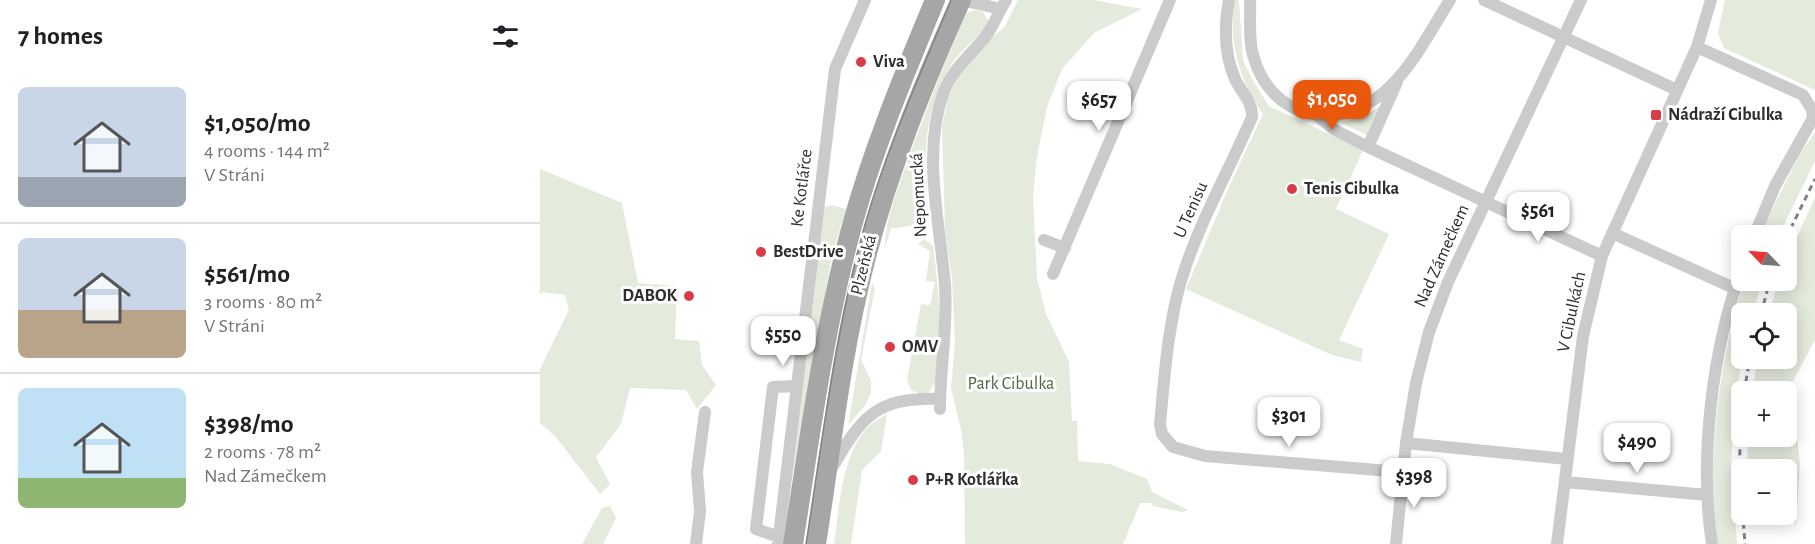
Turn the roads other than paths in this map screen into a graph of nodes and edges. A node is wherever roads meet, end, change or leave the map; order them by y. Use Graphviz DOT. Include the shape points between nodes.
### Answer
graph roads {
  1 [pos="865,0"];
  2 [pos="935,0"];
  3 [pos="961,0"];
  4 [pos="1170,0"];
  5 [pos="1229,0"];
  6 [pos="1250,0"];
  7 [pos="1450,0"];
  8 [pos="1484,0"];
  9 [pos="1581,0"];
  10 [pos="1711,0"];
  11 [pos="1004,4"];
  12 [pos="1564,37"];
  13 [pos="1697,47"];
  14 [pos="1399,78"];
  15 [pos="1677,90"];
  16 [pos="1319,117"];
  17 [pos="1368,147"];
  18 [pos="1486,202"];
  19 [pos="1759,225"];
  20 [pos="1612,233"];
  21 [pos="1044,240"];
  22 [pos="1065,248"];
  23 [pos="1602,256"];
  24 [pos="1053,274"];
  25 [pos="1731,287"];
  26 [pos="1733,291"];
  27 [pos="796,386"];
  28 [pos="705,412"];
  29 [pos="1406,443"];
  30 [pos="1567,459"];
  31 [pos="1402,472"];
  32 [pos="827,475"];
  33 [pos="1565,482"];
  34 [pos="1707,495"];
  35 [pos="783,542"];
  36 [pos="696,544"];
  37 [pos="816,544"];
  38 [pos="1396,544"];
  39 [pos="1557,544"];
  40 [pos="1712,544"];
  1 -- 27 [label="street, Ke Kotlářce" via="835,69"];
  2 -- 35 [label="main road, Plzeňská" via="884,127 852,223"];
  3 -- 11 [label="street"];
  3 -- 32 [label="main road, Plzeňská" via="900,148 871,239 848,341"];
  4 -- 22 [label="street"];
  5 -- 31 [label="street, U Tenisu" via="1227,56 1235,80 1252,108 1252,117 1177,294 1168,337 1160,424 1167,442 1179,450 1205,456"];
  6 -- 16 [label="street" via="1252,54 1260,74 1274,94 1289,105"];
  7 -- 14 [label="street"];
  8 -- 12 [label="street"];
  9 -- 12 [label="street, Nad Zámečkem"];
  10 -- 13 [label="street, V Cibulkách"];
  11 -- 32 [label="street, Nepomucká" via="987,35 953,70 934,129 936,212 945,285 946,336 940,404 917,398 866,416"];
  12 -- 15 [label="street"];
  12 -- 18 [label="street, Nad Zámečkem"];
  13 -- 15 [label="street, V Cibulkách"];
  13 -- 19 [label="street" via="1803,95 1812,110 1813,118 1775,186"];
  14 -- 16 [label="street" via="1367,104 1344,115"];
  14 -- 17 [label="street"];
  15 -- 20 [label="street, V Cibulkách"];
  16 -- 17 [label="street"];
  17 -- 18 [label="street"];
  18 -- 23 [label="street"];
  18 -- 29 [label="street, Nad Zámečkem" via="1429,332"];
  20 -- 23 [label="street, V Cibulkách"];
  20 -- 25 [label="street"];
  21 -- 22 [label="street"];
  22 -- 24 [label="street"];
  23 -- 30 [label="street, V Cibulkách" via="1583,336"];
  26 -- 34 [label="street" via="1719,351"];
  27 -- 35 [label="street, Ke Kotlářce"];
  27 -- 35 [label="street" via="773,387 756,529"];
  28 -- 36 [label="street" via="697,472 700,511"];
  29 -- 30 [label="street"];
  29 -- 31 [label="street, Nad Zámečkem"];
  30 -- 33 [label="street, V Cibulkách"];
  31 -- 38 [label="street, Nad Zámečkem"];
  32 -- 37 [label="main road, Plzeňská"];
  33 -- 34 [label="street"];
  33 -- 39 [label="street, V Cibulkách"];
  34 -- 40 [label="street"];
}
